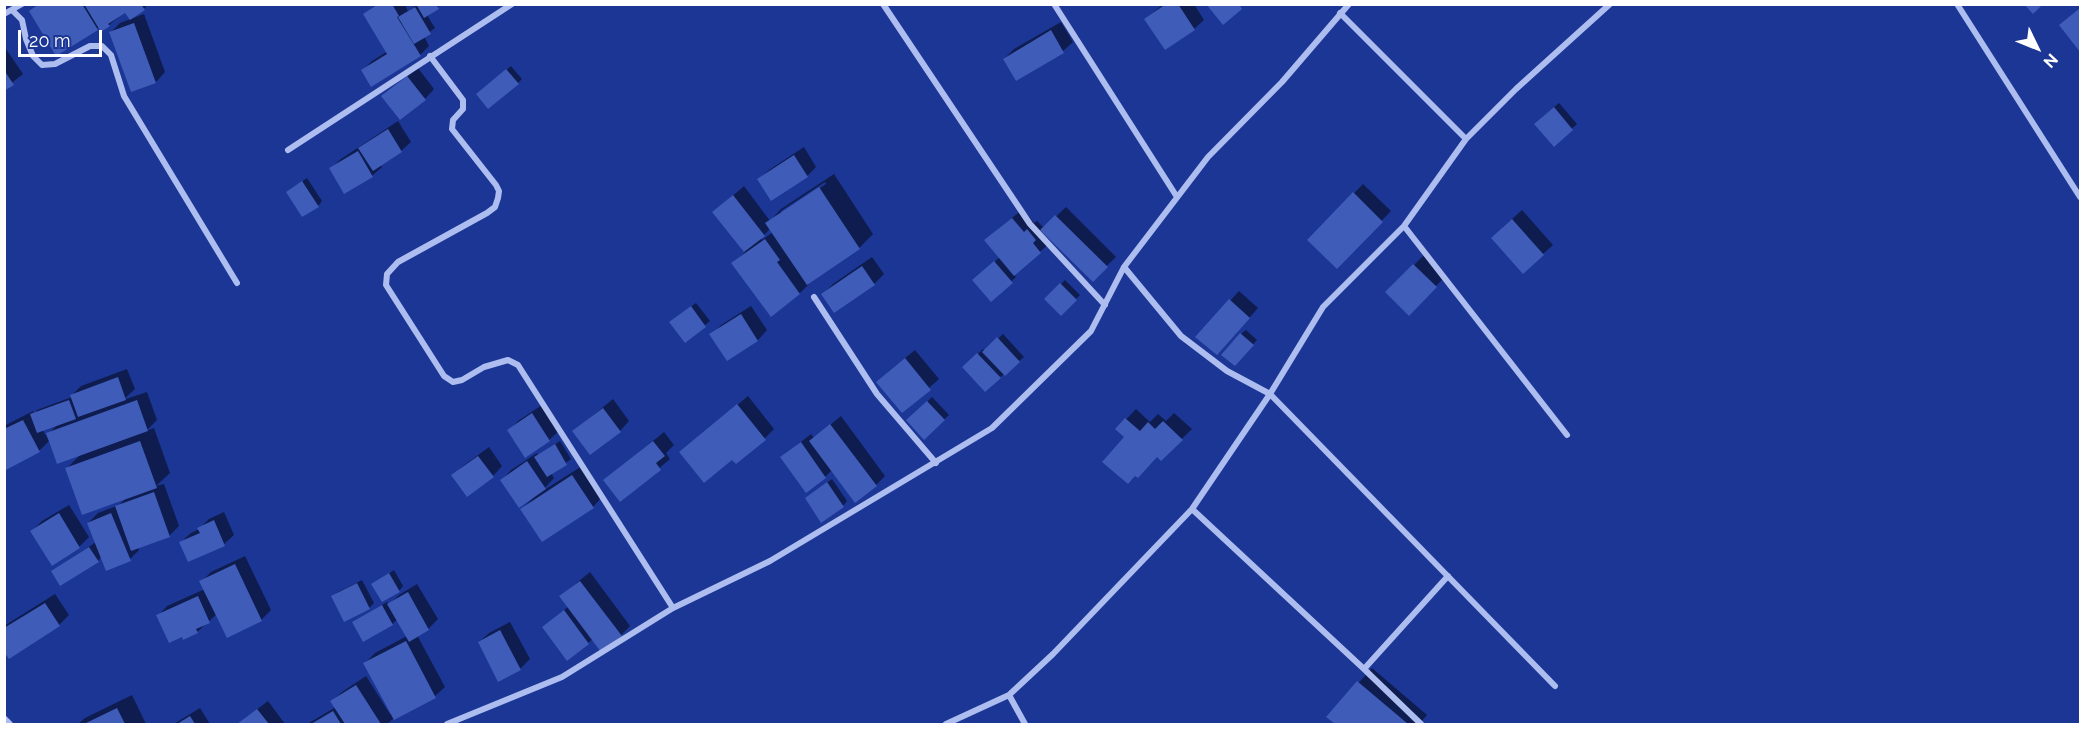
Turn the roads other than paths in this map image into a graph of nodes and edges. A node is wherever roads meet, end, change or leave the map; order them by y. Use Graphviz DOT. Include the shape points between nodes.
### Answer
graph roads {
  1 [pos="22,4"];
  2 [pos="512,4"];
  3 [pos="883,4"];
  4 [pos="1054,4"];
  5 [pos="1349,4"];
  6 [pos="1610,4"];
  7 [pos="1957,4"];
  8 [pos="12,10"];
  9 [pos="1340,13"];
  10 [pos="4,14"];
  11 [pos="430,56"];
  12 [pos="1466,139"];
  13 [pos="288,150"];
  14 [pos="1177,197"];
  15 [pos="2080,197"];
  16 [pos="1404,226"];
  17 [pos="1125,267"];
  18 [pos="237,283"];
  19 [pos="814,297"];
  20 [pos="1105,305"];
  21 [pos="1270,394"];
  22 [pos="1567,435"];
  23 [pos="936,463"];
  24 [pos="1192,509"];
  25 [pos="1448,576"];
  26 [pos="674,608"];
  27 [pos="1364,669"];
  28 [pos="1555,686"];
  29 [pos="1009,695"];
  30 [pos="4,718"];
  31 [pos="10,724"];
  32 [pos="447,724"];
  33 [pos="946,724"];
  34 [pos="1025,724"];
  35 [pos="1421,724"];
  1 -- 8 [label="street"];
  2 -- 11 [label="street"];
  3 -- 20 [label="street" via="1030,224"];
  4 -- 14 [label="street"];
  5 -- 9 [label="street"];
  6 -- 12 [label="street"];
  7 -- 15 [label="street"];
  8 -- 10 [label="street"];
  8 -- 18 [label="street" via="22,20 33,56 42,65 55,64 90,46 102,46 111,55 124,96"];
  9 -- 12 [label="street"];
  9 -- 14 [label="street" via="1282,82 1208,157"];
  11 -- 13 [label="street"];
  11 -- 26 [label="street" via="463,100 463,109 453,120 452,129 496,185 498,198 487,213 398,262 387,274 386,285 444,376 453,382 508,360 518,365"];
  12 -- 16 [label="street"];
  14 -- 17 [label="street"];
  16 -- 21 [label="street" via="1323,307"];
  16 -- 22 [label="street"];
  17 -- 20 [label="street"];
  17 -- 21 [label="street" via="1181,336 1227,370"];
  19 -- 23 [label="street" via="877,394"];
  20 -- 23 [label="street" via="1091,331 992,428"];
  21 -- 24 [label="street"];
  21 -- 25 [label="street"];
  23 -- 26 [label="street" via="770,561"];
  24 -- 27 [label="street"];
  24 -- 29 [label="street"];
  25 -- 27 [label="street"];
  25 -- 28 [label="street"];
  26 -- 32 [label="street" via="562,677"];
  27 -- 35 [label="street"];
  29 -- 33 [label="street"];
  29 -- 34 [label="street"];
  30 -- 31 [label="street"];
}
